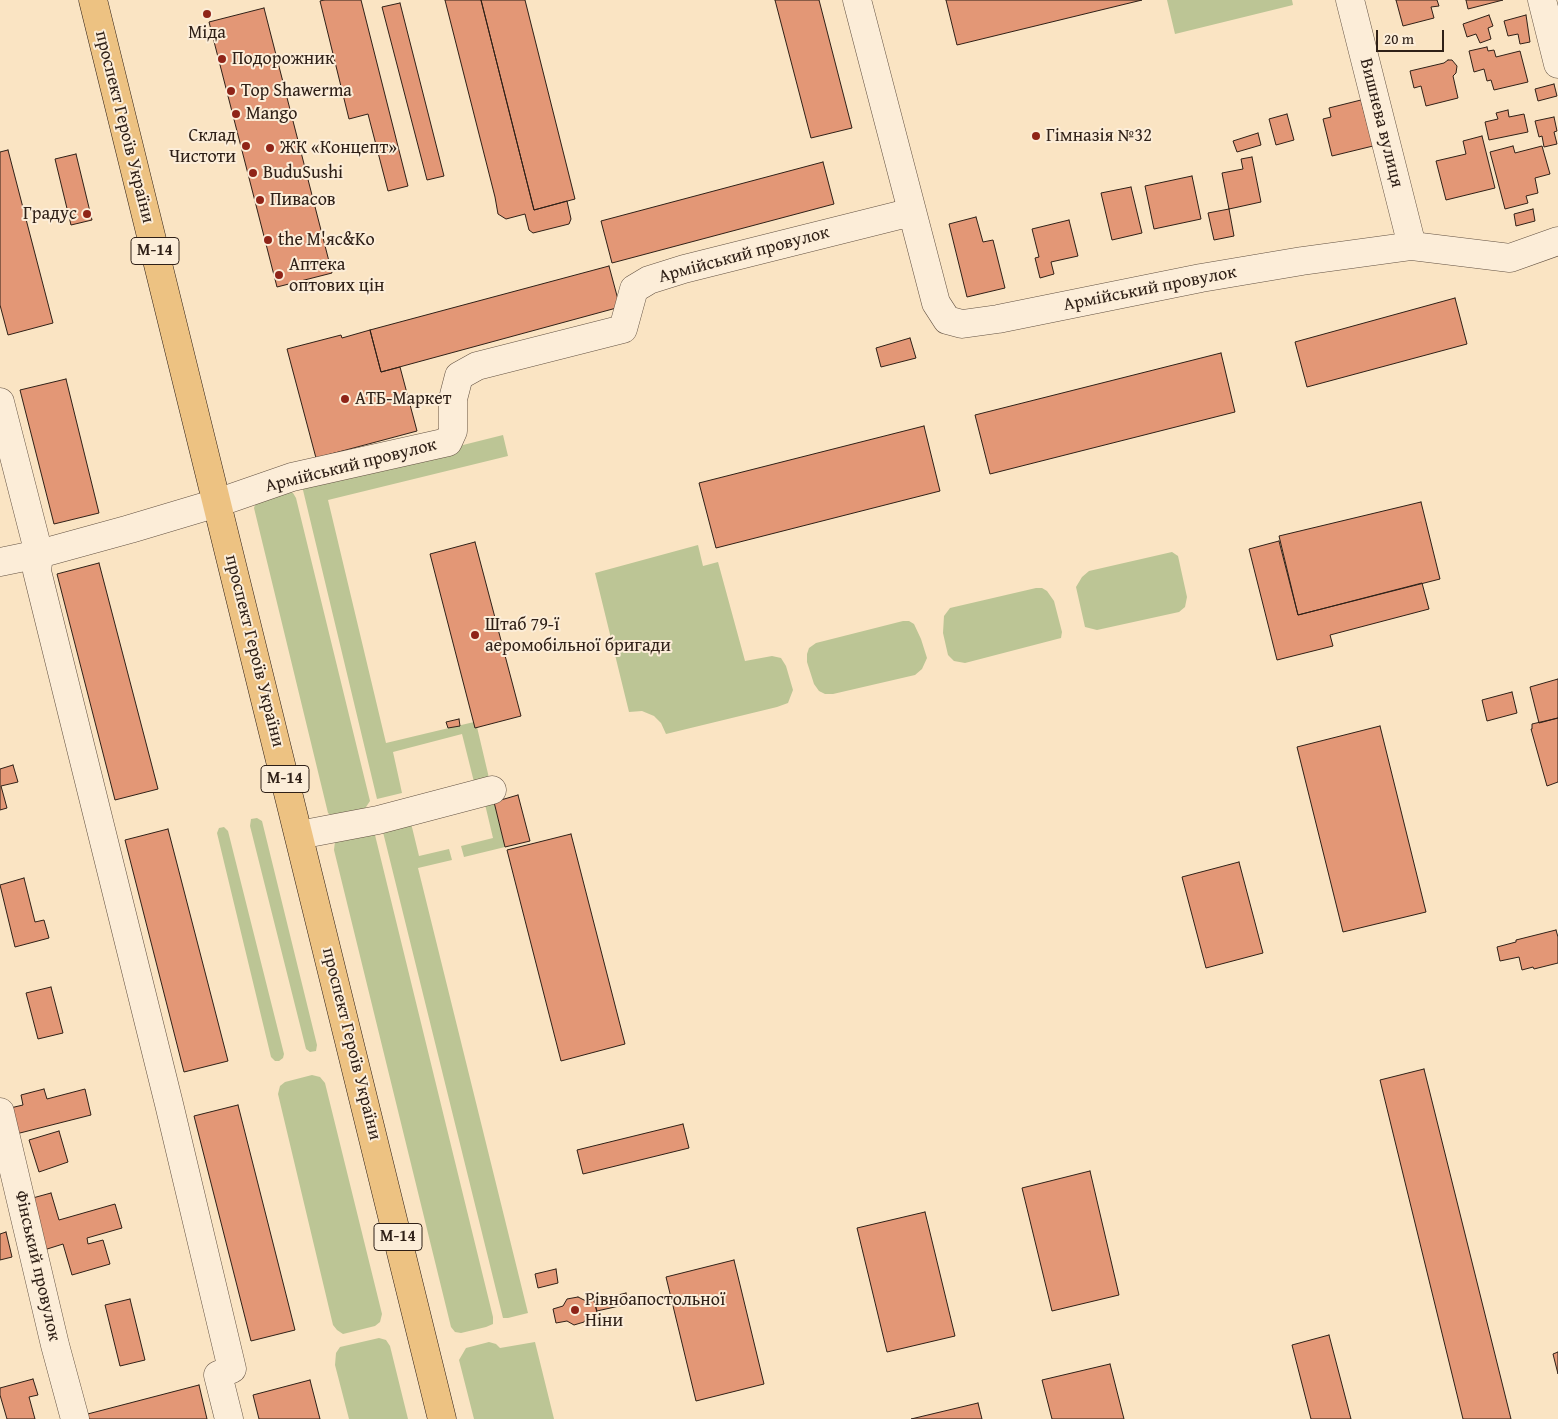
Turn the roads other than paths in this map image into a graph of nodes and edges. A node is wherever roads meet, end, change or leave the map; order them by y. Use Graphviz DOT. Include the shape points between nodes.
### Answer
graph roads {
  1 [pos="93,0"];
  2 [pos="857,0"];
  3 [pos="1350,0"];
  4 [pos="1542,0"];
  5 [pos="1558,64"];
  6 [pos="912,212"];
  7 [pos="1558,241"];
  8 [pos="1412,246"];
  9 [pos="0,402"];
  10 [pos="217,503"];
  11 [pos="39,554"];
  12 [pos="0,562"];
  13 [pos="492,790"];
  14 [pos="299,835"];
  15 [pos="0,1112"];
  16 [pos="75,1419"];
  17 [pos="229,1419"];
  18 [pos="442,1419"];
  1 -- 10 [label="highway, проспект Героїв України / М-14"];
  2 -- 6 [label="street"];
  3 -- 8 [label="street, Вишнева вулиця"];
  4 -- 5 [label="street"];
  6 -- 8 [label="street, Армійський провулок" via="936,303 947,320 962,324 1201,278"];
  6 -- 10 [label="street, Армійський провулок" via="649,280 634,289 623,329 477,366 459,376 453,399 453,431 448,442 292,477"];
  7 -- 8 [label="street, Армійський провулок" via="1510,258"];
  9 -- 11 [label="street"];
  10 -- 11 [label="street, Армійський провулок"];
  10 -- 14 [label="highway, проспект Героїв України / М-14"];
  11 -- 12 [label="street, Армійський провулок"];
  11 -- 17 [label="street" via="37,571 232,1369 218,1375"];
  13 -- 14 [label="street" via="378,820"];
  14 -- 18 [label="highway, проспект Героїв України / М-14"];
  15 -- 16 [label="street, Фінський провулок"];
}
